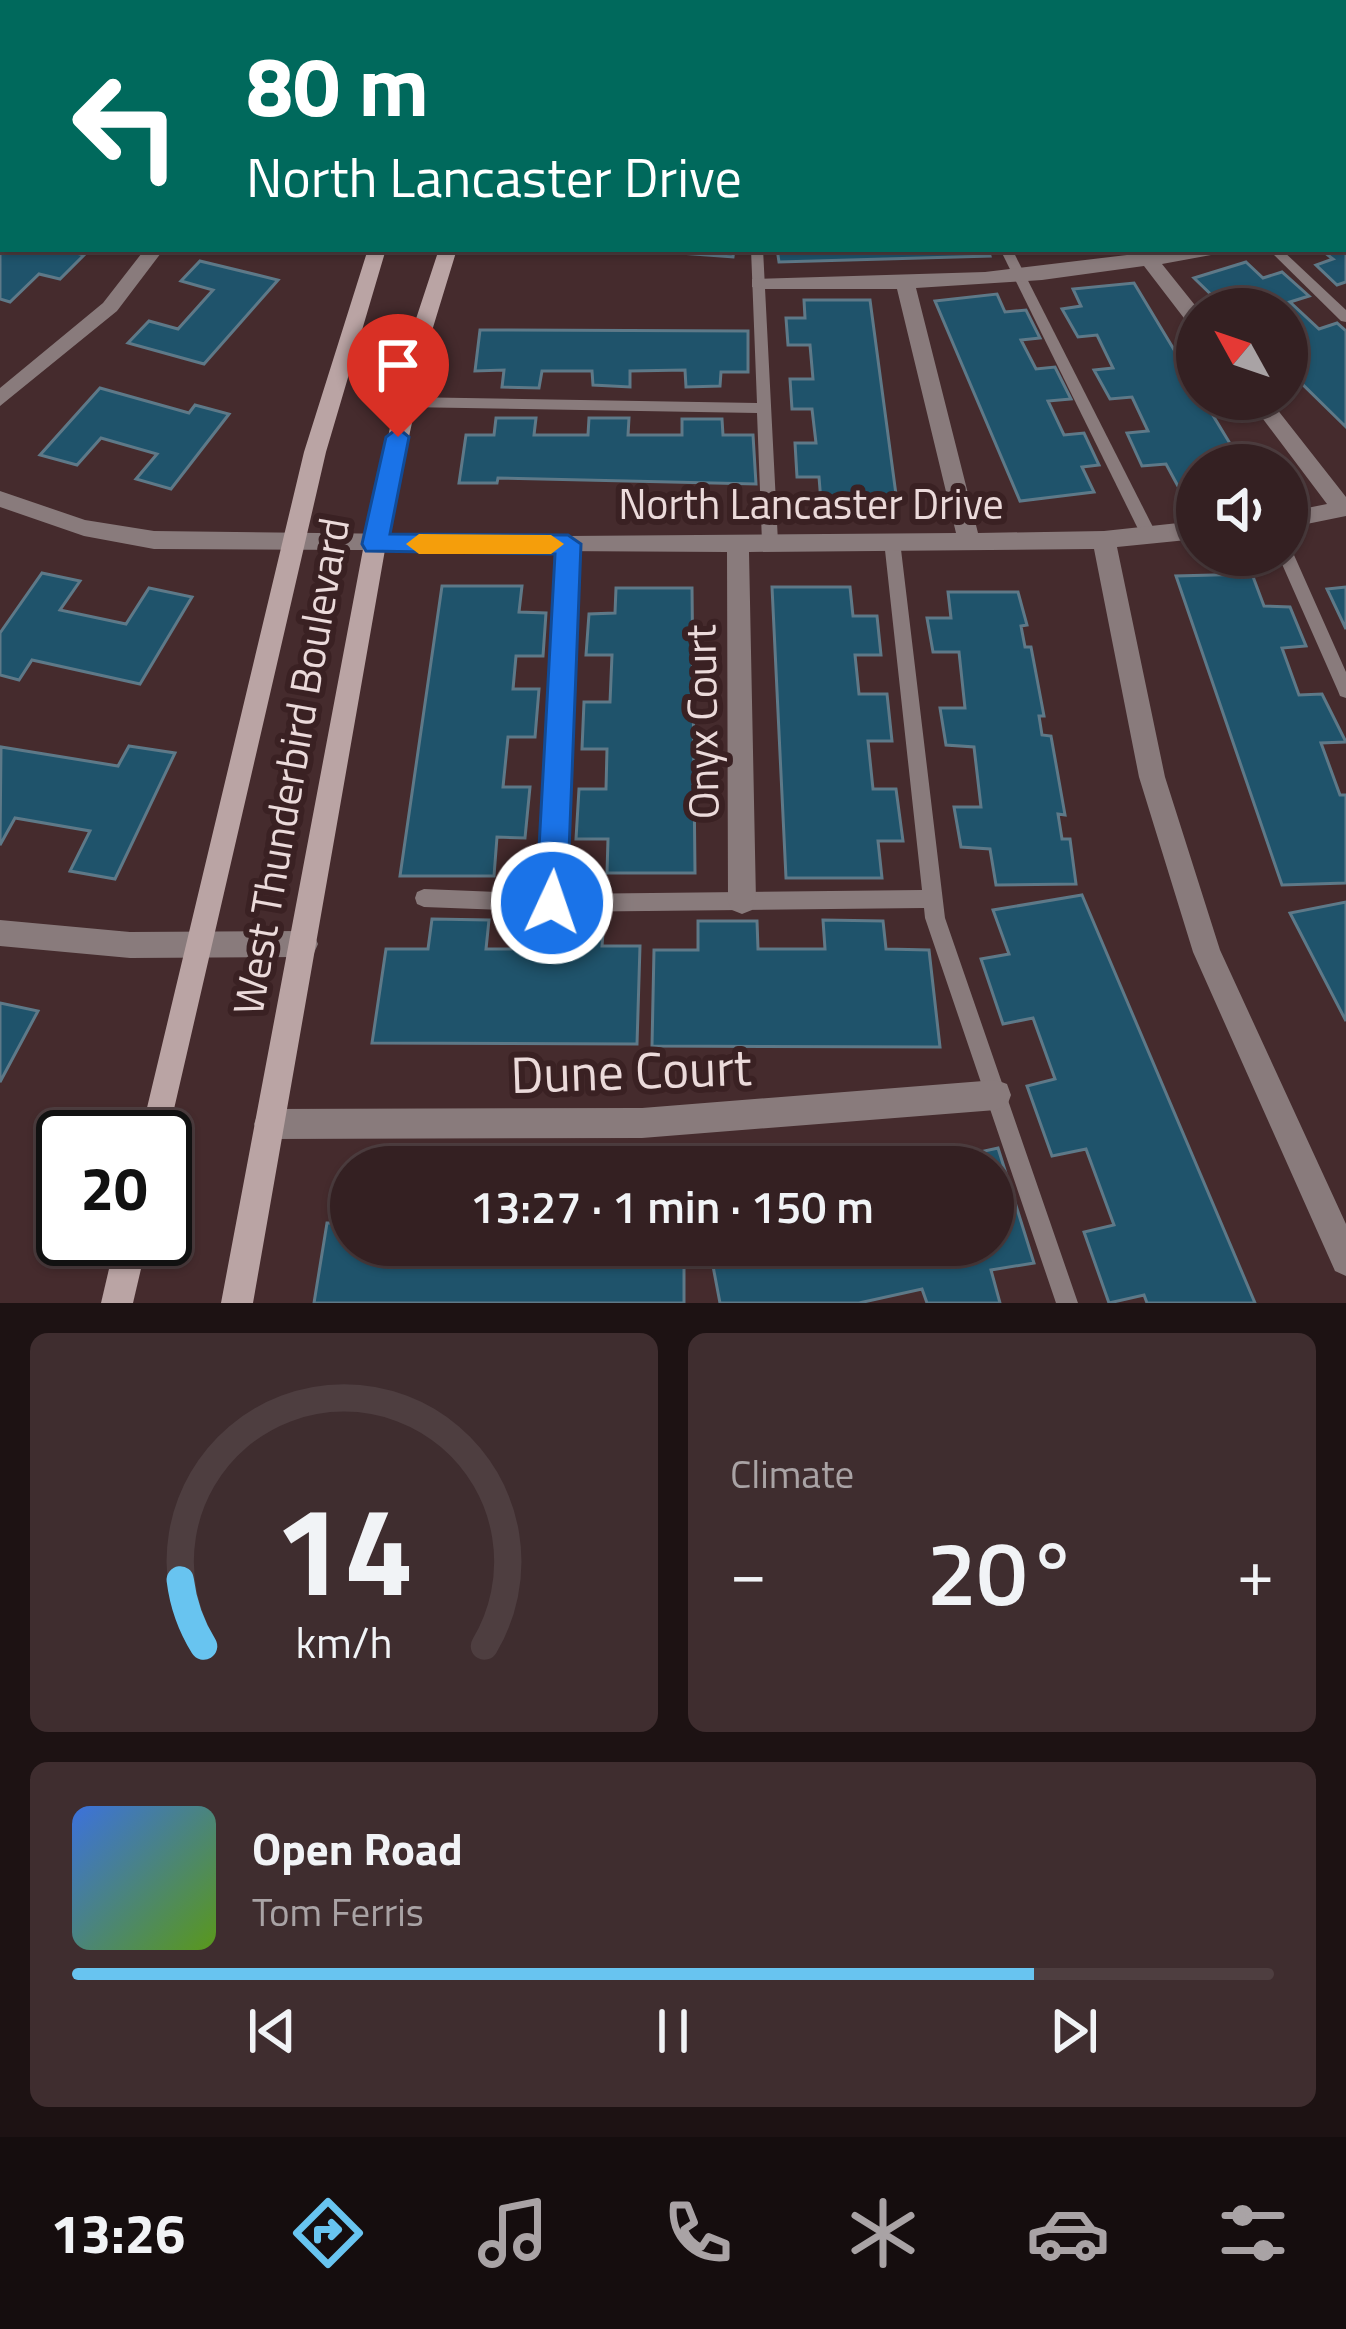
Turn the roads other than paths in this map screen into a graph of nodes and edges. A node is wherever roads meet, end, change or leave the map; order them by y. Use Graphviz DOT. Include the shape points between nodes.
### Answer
graph roads {
  1 [pos="153,252"];
  2 [pos="376,252"];
  3 [pos="447,252"];
  4 [pos="757,252"];
  5 [pos="1008,252"];
  6 [pos="1196,252"];
  7 [pos="1277,252"];
  8 [pos="1150,261"];
  9 [pos="1021,279"];
  10 [pos="759,283"];
  11 [pos="906,286"];
  12 [pos="1176,294"];
  13 [pos="1346,318"];
  14 [pos="0,399"];
  15 [pos="405,402"];
  16 [pos="764,408"];
  17 [pos="1275,420"];
  18 [pos="0,499"];
  19 [pos="1345,508"];
  20 [pos="1308,516"];
  21 [pos="1176,533"];
  22 [pos="1149,536"];
  23 [pos="1104,540"];
  24 [pos="892,541"];
  25 [pos="969,541"];
  26 [pos="738,542"];
  27 [pos="770,542"];
  28 [pos="295,543"];
  29 [pos="375,544"];
  30 [pos="568,544"];
  31 [pos="1295,576"];
  32 [pos="1346,691"];
  33 [pos="424,898"];
  34 [pos="933,899"];
  35 [pos="742,901"];
  36 [pos="552,903"];
  37 [pos="0,933"];
  38 [pos="200,942"];
  39 [pos="304,944"];
  40 [pos="996,1095"];
  41 [pos="161,1110"];
  42 [pos="269,1124"];
  43 [pos="1346,1260"];
  44 [pos="126,1266"];
  45 [pos="117,1303"];
  46 [pos="238,1303"];
  47 [pos="1067,1303"];
  1 -- 14 [label="street" via="110,307"];
  2 -- 28 [label="street, West Thunderbird Boulevard" via="332,384"];
  3 -- 15 [label="street, West Thunderbird Boulevard"];
  4 -- 10 [label="lane"];
  5 -- 9 [label="lane"];
  6 -- 8 [label="street"];
  7 -- 13 [label="lane"];
  8 -- 9 [label="street"];
  8 -- 12 [label="street"];
  9 -- 11 [label="street"];
  9 -- 22 [label="lane"];
  10 -- 11 [label="street"];
  10 -- 16 [label="lane"];
  11 -- 25 [label="street"];
  15 -- 16 [label="lane"];
  15 -- 29 [label="street, West Thunderbird Boulevard"];
  16 -- 27 [label="lane"];
  17 -- 19 [label="street"];
  18 -- 28 [label="street, North Lancaster Drive" via="154,539"];
  19 -- 20 [label="street"];
  21 -- 22 [label="street, North Lancaster Drive"];
  22 -- 23 [label="street, North Lancaster Drive"];
  23 -- 25 [label="street, North Lancaster Drive"];
  23 -- 43 [label="street" via="1152,777 1208,952"];
  24 -- 25 [label="street, North Lancaster Drive"];
  24 -- 27 [label="street, North Lancaster Drive"];
  24 -- 34 [label="lane"];
  26 -- 27 [label="street, North Lancaster Drive"];
  26 -- 30 [label="street, North Lancaster Drive"];
  26 -- 35 [label="street, Onyx Court"];
  28 -- 29 [label="street, North Lancaster Drive"];
  28 -- 38 [label="street, West Thunderbird Boulevard"];
  29 -- 30 [label="street, North Lancaster Drive"];
  29 -- 39 [label="street, West Thunderbird Boulevard"];
  30 -- 36 [label="lane"];
  31 -- 32 [label="lane"];
  33 -- 36 [label="lane"];
  34 -- 35 [label="lane"];
  34 -- 40 [label="lane"];
  35 -- 36 [label="lane"];
  37 -- 38 [label="street" via="130,945"];
  38 -- 39 [label="street"];
  38 -- 41 [label="street, West Thunderbird Boulevard"];
  39 -- 42 [label="street, West Thunderbird Boulevard"];
  40 -- 42 [label="street, Dune Court" via="642,1123"];
  40 -- 47 [label="lane"];
  42 -- 46 [label="street, West Thunderbird Boulevard"];
  44 -- 45 [label="street"];
}
